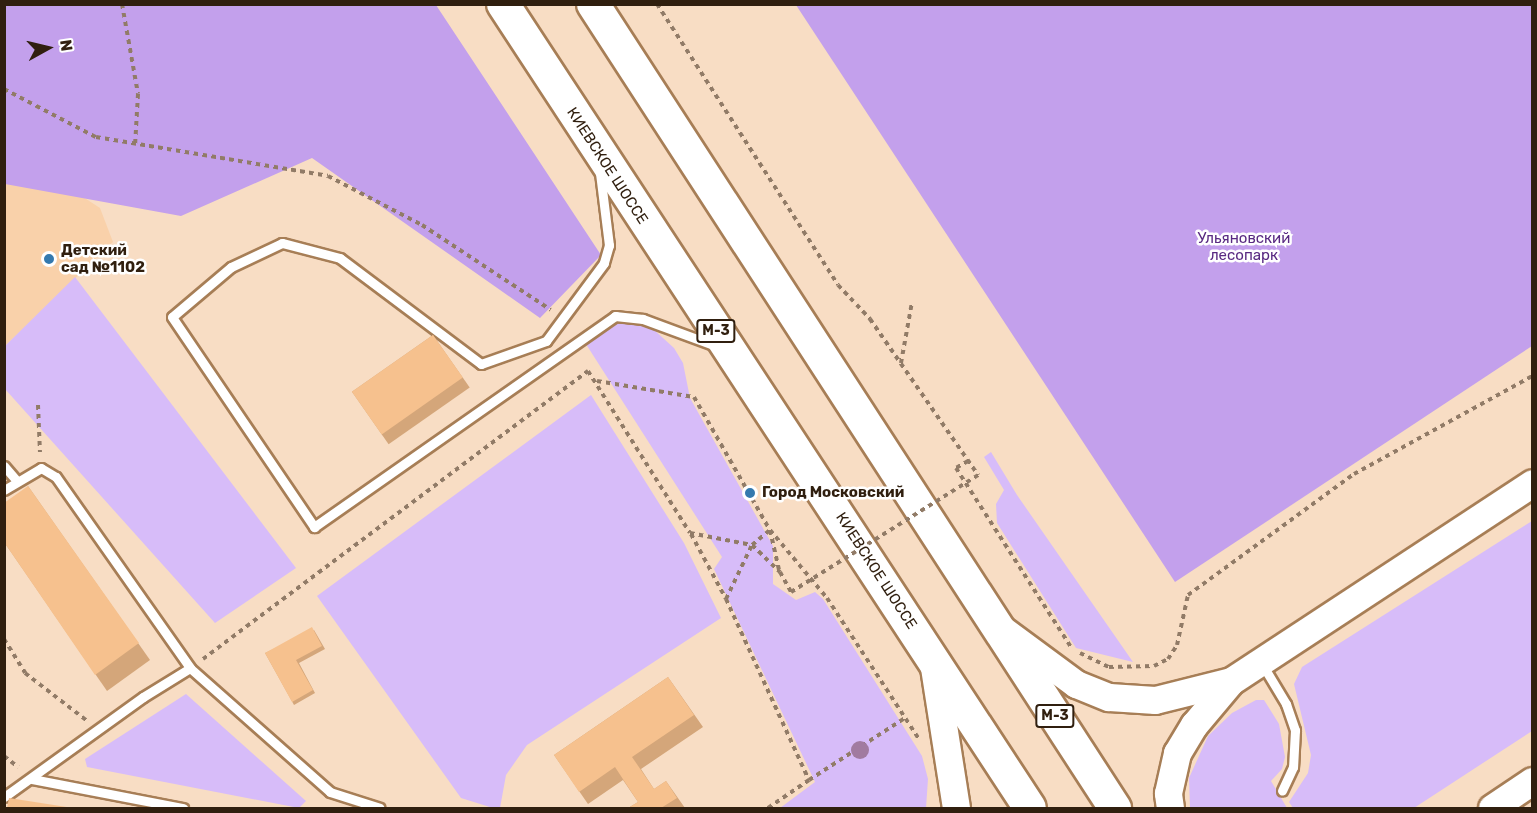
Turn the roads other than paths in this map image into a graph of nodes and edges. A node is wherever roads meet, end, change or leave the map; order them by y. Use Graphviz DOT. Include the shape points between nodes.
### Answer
graph roads {
  1 [pos="503,4"];
  2 [pos="593,4"];
  3 [pos="598,155"];
  4 [pos="729,351"];
  5 [pos="4,466"];
  6 [pos="17,481"];
  7 [pos="1533,483"];
  8 [pos="4,489"];
  9 [pos="995,624"];
  10 [pos="932,657"];
  11 [pos="1261,662"];
  12 [pos="190,668"];
  13 [pos="1231,681"];
  14 [pos="32,779"];
  15 [pos="1533,781"];
  16 [pos="1282,791"];
  17 [pos="4,797"];
  18 [pos="183,808"];
  19 [pos="380,808"];
  20 [pos="956,808"];
  21 [pos="1030,808"];
  22 [pos="1115,808"];
  23 [pos="1170,808"];
  24 [pos="1491,808"];
  1 -- 3 [label="highway, КИЕВСКОЕ ШОССЕ / М-3"];
  2 -- 9 [label="highway, М-3"];
  3 -- 4 [label="highway, КИЕВСКОЕ ШОССЕ / М-3"];
  3 -- 4 [label="lane" via="609,245 604,263 546,340 481,364 340,258 282,243 231,267 172,317 314,527 615,316 624,315"];
  4 -- 10 [label="highway, КИЕВСКОЕ ШОССЕ / М-3"];
  5 -- 6 [label="lane"];
  6 -- 8 [label="lane"];
  6 -- 12 [label="lane" via="41,468 56,477"];
  7 -- 11 [label="main road"];
  9 -- 13 [label="main road" via="1076,684 1108,697 1155,700"];
  9 -- 22 [label="highway, М-3"];
  10 -- 20 [label="main road"];
  10 -- 21 [label="highway, КИЕВСКОЕ ШОССЕ / М-3"];
  11 -- 13 [label="main road"];
  11 -- 16 [label="lane" via="1286,704 1295,730 1293,767"];
  12 -- 14 [label="lane"];
  12 -- 19 [label="lane" via="330,792"];
  13 -- 23 [label="main road" via="1177,753 1168,793"];
  14 -- 17 [label="lane"];
  14 -- 18 [label="lane"];
  15 -- 24 [label="main road"];
}
